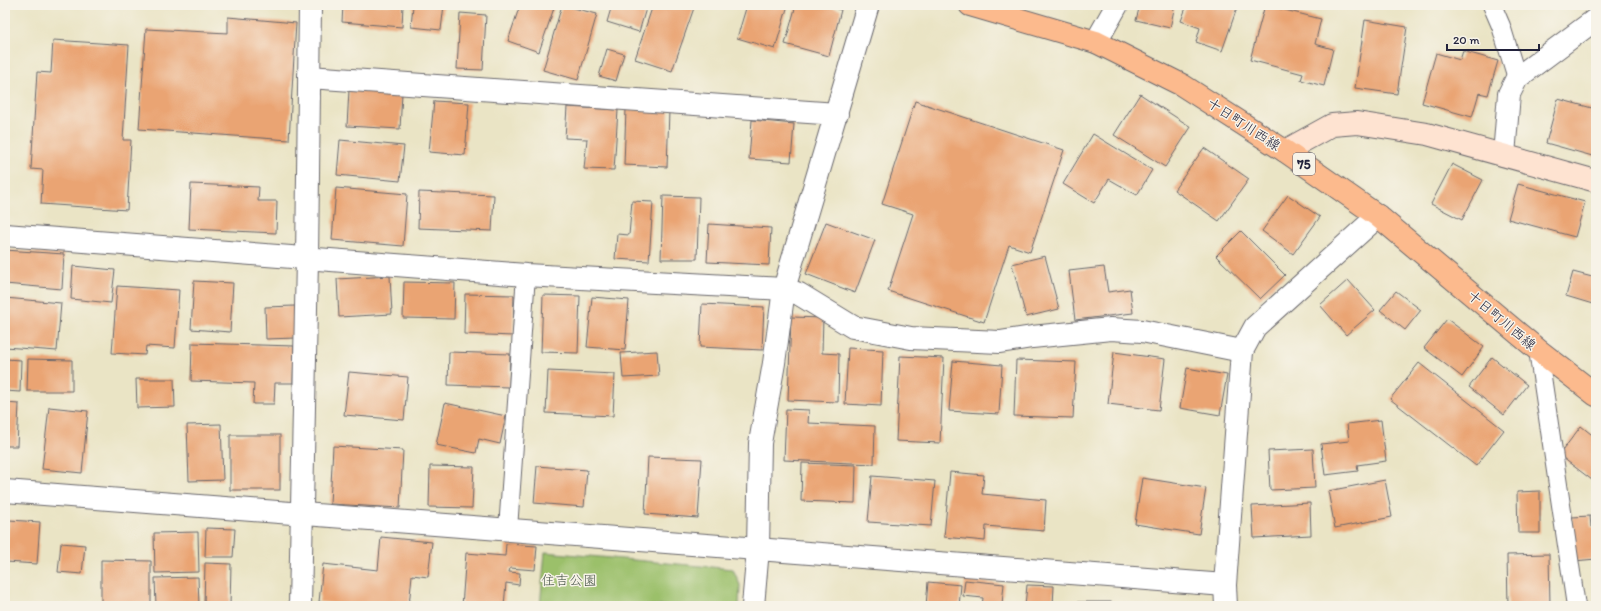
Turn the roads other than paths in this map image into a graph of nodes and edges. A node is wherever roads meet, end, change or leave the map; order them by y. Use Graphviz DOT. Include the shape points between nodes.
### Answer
graph roads {
  1 [pos="310,5"];
  2 [pos="868,5"];
  3 [pos="970,5"];
  4 [pos="1117,5"];
  5 [pos="1492,5"];
  6 [pos="1596,19"];
  7 [pos="1096,42"];
  8 [pos="309,77"];
  9 [pos="1517,78"];
  10 [pos="837,114"];
  11 [pos="1285,151"];
  12 [pos="1504,155"];
  13 [pos="1596,181"];
  14 [pos="1378,216"];
  15 [pos="5,235"];
  16 [pos="307,259"];
  17 [pos="526,276"];
  18 [pos="784,289"];
  19 [pos="1538,350"];
  20 [pos="1242,351"];
  21 [pos="1596,395"];
  22 [pos="5,491"];
  23 [pos="302,514"];
  24 [pos="508,530"];
  25 [pos="758,549"];
  26 [pos="1225,585"];
  27 [pos="300,606"];
  28 [pos="753,606"];
  29 [pos="1226,606"];
  30 [pos="1576,606"];
  1 -- 8 [label="street"];
  2 -- 10 [label="street"];
  3 -- 7 [label="main road, 十日町川西線 / 75"];
  4 -- 7 [label="street"];
  5 -- 9 [label="lane"];
  6 -- 9 [label="street"];
  7 -- 11 [label="main road, 十日町川西線 / 75" via="1182,85"];
  8 -- 10 [label="street"];
  8 -- 16 [label="street"];
  9 -- 12 [label="street" via="1509,94"];
  10 -- 18 [label="street"];
  11 -- 12 [label="street" via="1332,125 1358,123 1427,134"];
  11 -- 14 [label="main road, 十日町川西線 / 75"];
  12 -- 13 [label="street"];
  14 -- 19 [label="main road, 十日町川西線 / 75"];
  14 -- 20 [label="street" via="1255,328"];
  15 -- 16 [label="street"];
  16 -- 17 [label="street"];
  16 -- 23 [label="street"];
  17 -- 18 [label="street"];
  17 -- 24 [label="lane"];
  18 -- 20 [label="street" via="799,294 853,326 911,338 1000,342 1111,329 1142,331"];
  18 -- 25 [label="street" via="760,443"];
  19 -- 21 [label="main road, 十日町川西線 / 75"];
  19 -- 30 [label="lane"];
  20 -- 26 [label="street"];
  22 -- 23 [label="street"];
  23 -- 24 [label="street"];
  23 -- 27 [label="street"];
  24 -- 25 [label="street"];
  25 -- 26 [label="street"];
  25 -- 28 [label="street"];
  26 -- 29 [label="street"];
}
